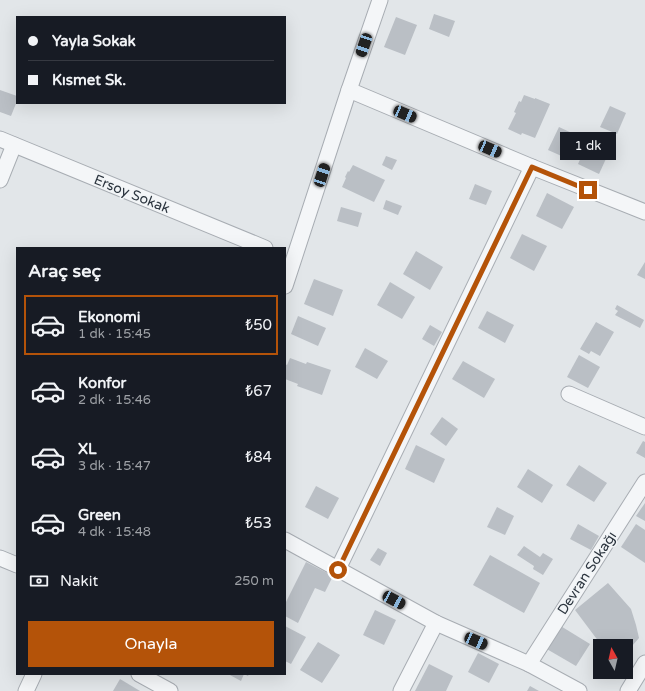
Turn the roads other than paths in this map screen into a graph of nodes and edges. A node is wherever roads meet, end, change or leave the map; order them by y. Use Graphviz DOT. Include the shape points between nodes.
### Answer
graph roads {
  1 [pos="380,0"];
  2 [pos="349,90"];
  3 [pos="0,139"];
  4 [pos="14,145"];
  5 [pos="532,167"];
  6 [pos="0,180"];
  7 [pos="645,212"];
  8 [pos="263,247"];
  9 [pos="290,258"];
  10 [pos="286,280"];
  11 [pos="569,394"];
  12 [pos="645,427"];
  13 [pos="645,482"];
  14 [pos="286,541"];
  15 [pos="0,558"];
  16 [pos="16,565"];
  17 [pos="338,570"];
  18 [pos="436,623"];
  19 [pos="645,663"];
  20 [pos="529,664"];
  21 [pos="34,675"];
  22 [pos="141,675"];
  23 [pos="26,691"];
  24 [pos="170,691"];
  25 [pos="401,691"];
  26 [pos="579,691"];
  27 [pos="628,691"];
  1 -- 2 [label="street"];
  2 -- 5 [label="street"];
  2 -- 9 [label="street"];
  3 -- 4 [label="street, Ersoy Sokak"];
  4 -- 6 [label="street"];
  4 -- 8 [label="street, Ersoy Sokak"];
  5 -- 7 [label="street"];
  5 -- 17 [label="street"];
  9 -- 10 [label="street"];
  11 -- 12 [label="street"];
  13 -- 20 [label="street, Devran Sokağı"];
  14 -- 17 [label="street"];
  15 -- 16 [label="street"];
  17 -- 18 [label="street"];
  18 -- 20 [label="street"];
  18 -- 25 [label="street"];
  19 -- 27 [label="street"];
  20 -- 26 [label="street"];
  21 -- 23 [label="street"];
  22 -- 24 [label="street"];
}
